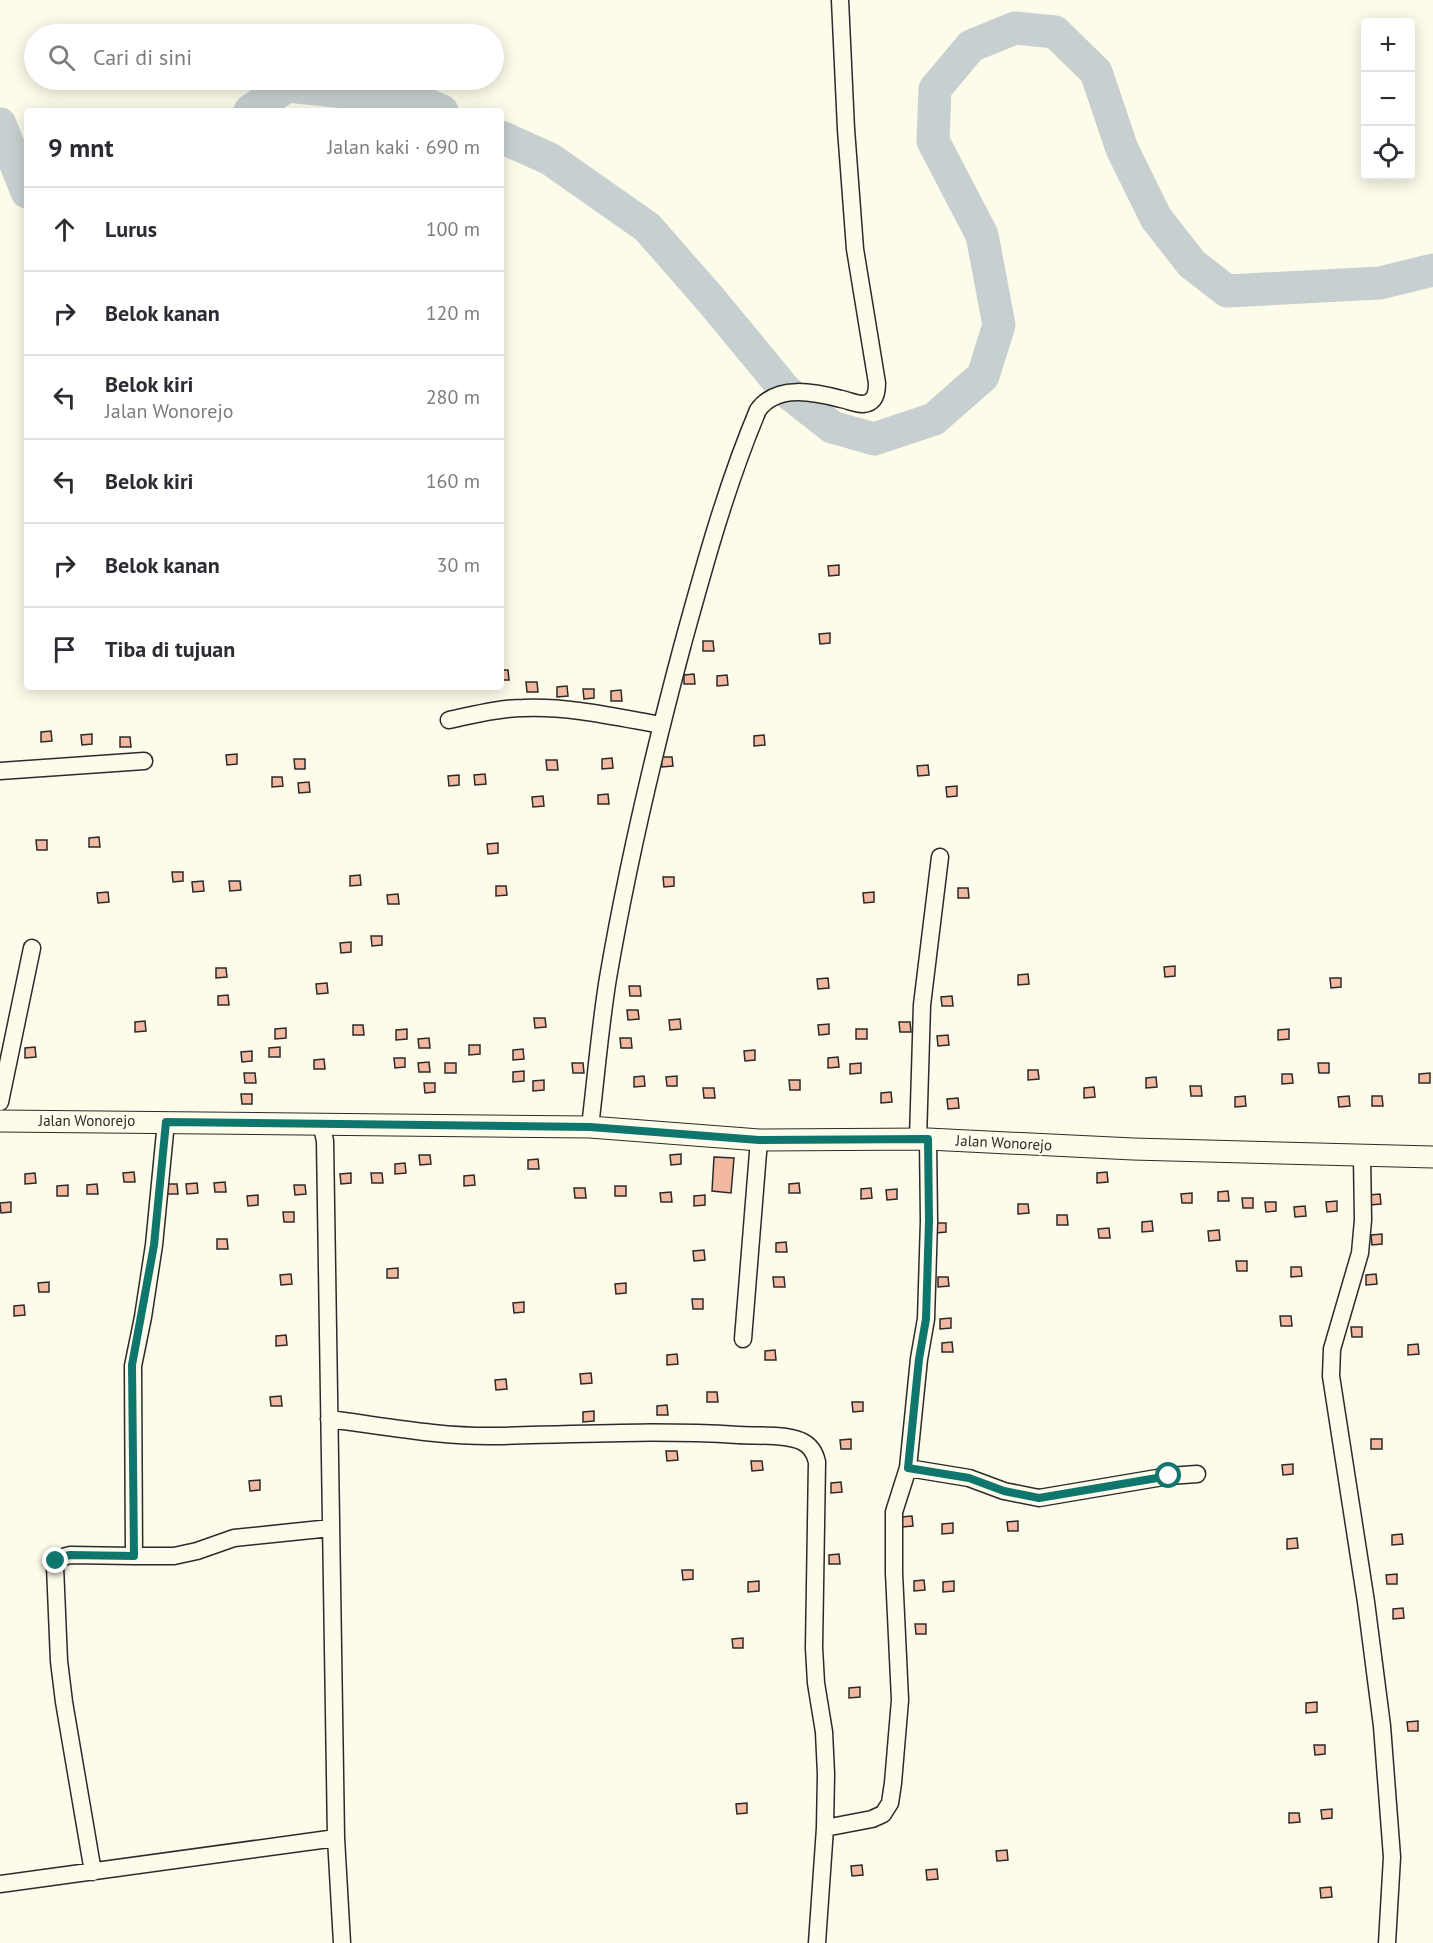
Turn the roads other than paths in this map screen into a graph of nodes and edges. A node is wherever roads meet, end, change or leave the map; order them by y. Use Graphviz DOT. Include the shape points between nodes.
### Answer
graph roads {
  1 [pos="840,0"];
  2 [pos="449,720"];
  3 [pos="662,724"];
  4 [pos="144,761"];
  5 [pos="0,771"];
  6 [pos="940,857"];
  7 [pos="32,948"];
  8 [pos="0,1102"];
  9 [pos="0,1121"];
  10 [pos="166,1122"];
  11 [pos="321,1123"];
  12 [pos="590,1127"];
  13 [pos="923,1139"];
  14 [pos="759,1140"];
  15 [pos="1362,1157"];
  16 [pos="1433,1157"];
  17 [pos="743,1339"];
  18 [pos="329,1419"];
  19 [pos="908,1468"];
  20 [pos="1197,1474"];
  21 [pos="331,1528"];
  22 [pos="134,1556"];
  23 [pos="825,1828"];
  24 [pos="336,1838"];
  25 [pos="93,1872"];
  26 [pos="0,1884"];
  27 [pos="342,1943"];
  28 [pos="818,1943"];
  29 [pos="1387,1943"];
  1 -- 3 [label="street" via="855,249 876,396 862,404 812,391 779,394 758,410 738,457"];
  2 -- 3 [label="street" via="523,708 585,711"];
  3 -- 12 [label="street" via="608,979"];
  4 -- 5 [label="street"];
  6 -- 13 [label="street" via="922,1005"];
  7 -- 8 [label="street"];
  9 -- 10 [label="street, Jalan Wonorejo"];
  10 -- 11 [label="street, Jalan Wonorejo"];
  10 -- 22 [label="street" via="154,1245 132,1365"];
  11 -- 12 [label="street, Jalan Wonorejo"];
  11 -- 18 [label="street" via="325,1141"];
  12 -- 14 [label="street, Jalan Wonorejo"];
  13 -- 14 [label="street, Jalan Wonorejo"];
  13 -- 15 [label="street, Jalan Wonorejo"];
  13 -- 19 [label="street" via="929,1221 926,1319"];
  14 -- 17 [label="street"];
  15 -- 16 [label="street, Jalan Wonorejo"];
  15 -- 29 [label="street" via="1360,1253 1332,1349 1331,1376 1382,1726 1392,1857"];
  18 -- 21 [label="street"];
  18 -- 23 [label="street" via="495,1436 700,1432 802,1441 811,1448 817,1462 814,1648 824,1732"];
  19 -- 20 [label="street" via="969,1478 1039,1498"];
  19 -- 23 [label="street" via="894,1512 900,1700 890,1803 883,1814 872,1819"];
  21 -- 22 [label="street" via="234,1538 174,1556"];
  21 -- 24 [label="street"];
  22 -- 25 [label="street" via="70,1555 61,1557 55,1566 64,1702"];
  23 -- 28 [label="street"];
  24 -- 25 [label="street"];
  24 -- 27 [label="street"];
  25 -- 26 [label="street"];
}
